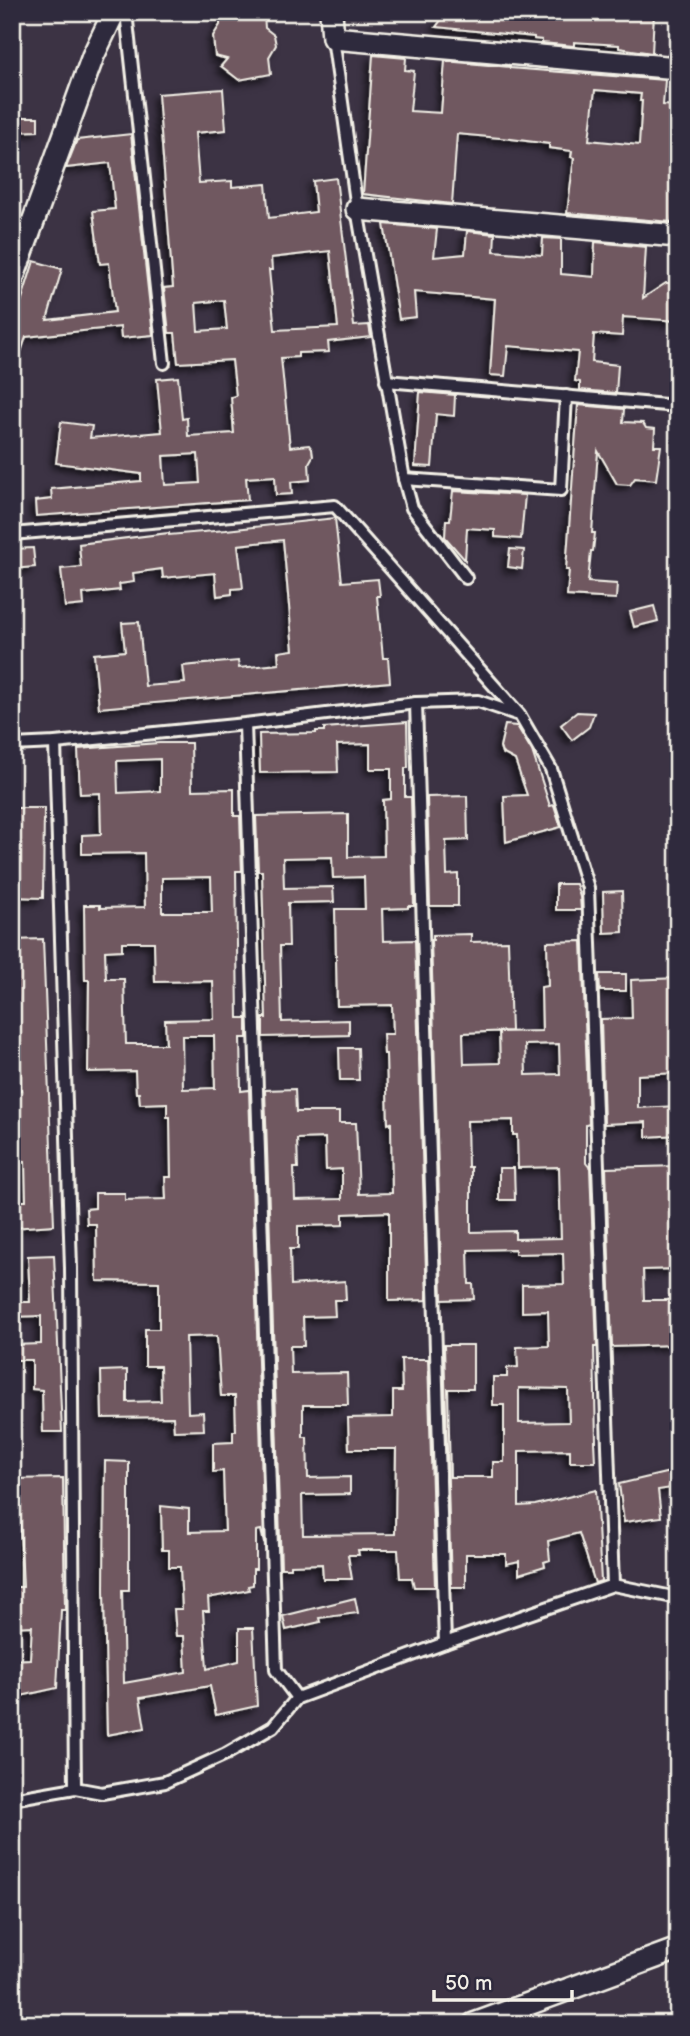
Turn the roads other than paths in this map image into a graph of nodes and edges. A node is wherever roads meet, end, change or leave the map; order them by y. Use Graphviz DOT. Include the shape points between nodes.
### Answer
graph roads {
  1 [pos="114,12"];
  2 [pos="126,12"];
  3 [pos="331,12"];
  4 [pos="333,38"];
  5 [pos="678,68"];
  6 [pos="357,209"];
  7 [pos="678,236"];
  8 [pos="12,280"];
  9 [pos="164,363"];
  10 [pos="387,381"];
  11 [pos="566,396"];
  12 [pos="678,406"];
  13 [pos="404,479"];
  14 [pos="12,534"];
  15 [pos="466,578"];
  16 [pos="416,703"];
  17 [pos="519,715"];
  18 [pos="245,724"];
  19 [pos="55,743"];
  20 [pos="12,745"];
  21 [pos="614,1585"];
  22 [pos="678,1598"];
  23 [pos="445,1643"];
  24 [pos="297,1698"];
  25 [pos="75,1788"];
  26 [pos="12,1799"];
  27 [pos="678,1949"];
  28 [pos="474,2024"];
  1 -- 8 [label="street" via="93,56"];
  2 -- 9 [label="lane"];
  3 -- 4 [label="street"];
  4 -- 5 [label="street"];
  4 -- 6 [label="lane"];
  6 -- 7 [label="street"];
  6 -- 10 [label="lane"];
  10 -- 11 [label="lane"];
  10 -- 13 [label="lane"];
  11 -- 12 [label="lane"];
  11 -- 13 [label="lane" via="561,490"];
  13 -- 15 [label="lane" via="412,508"];
  14 -- 17 [label="lane" via="335,506"];
  16 -- 17 [label="lane" via="478,701"];
  16 -- 18 [label="lane"];
  16 -- 23 [label="lane"];
  17 -- 21 [label="lane" via="551,769 588,888"];
  18 -- 19 [label="lane"];
  18 -- 24 [label="lane" via="276,1670"];
  19 -- 20 [label="lane"];
  19 -- 25 [label="lane" via="71,1268"];
  21 -- 22 [label="lane"];
  21 -- 23 [label="lane"];
  23 -- 24 [label="lane"];
  24 -- 25 [label="lane" via="273,1727 165,1782 102,1793"];
  25 -- 26 [label="lane"];
  27 -- 28 [label="street"];
}
